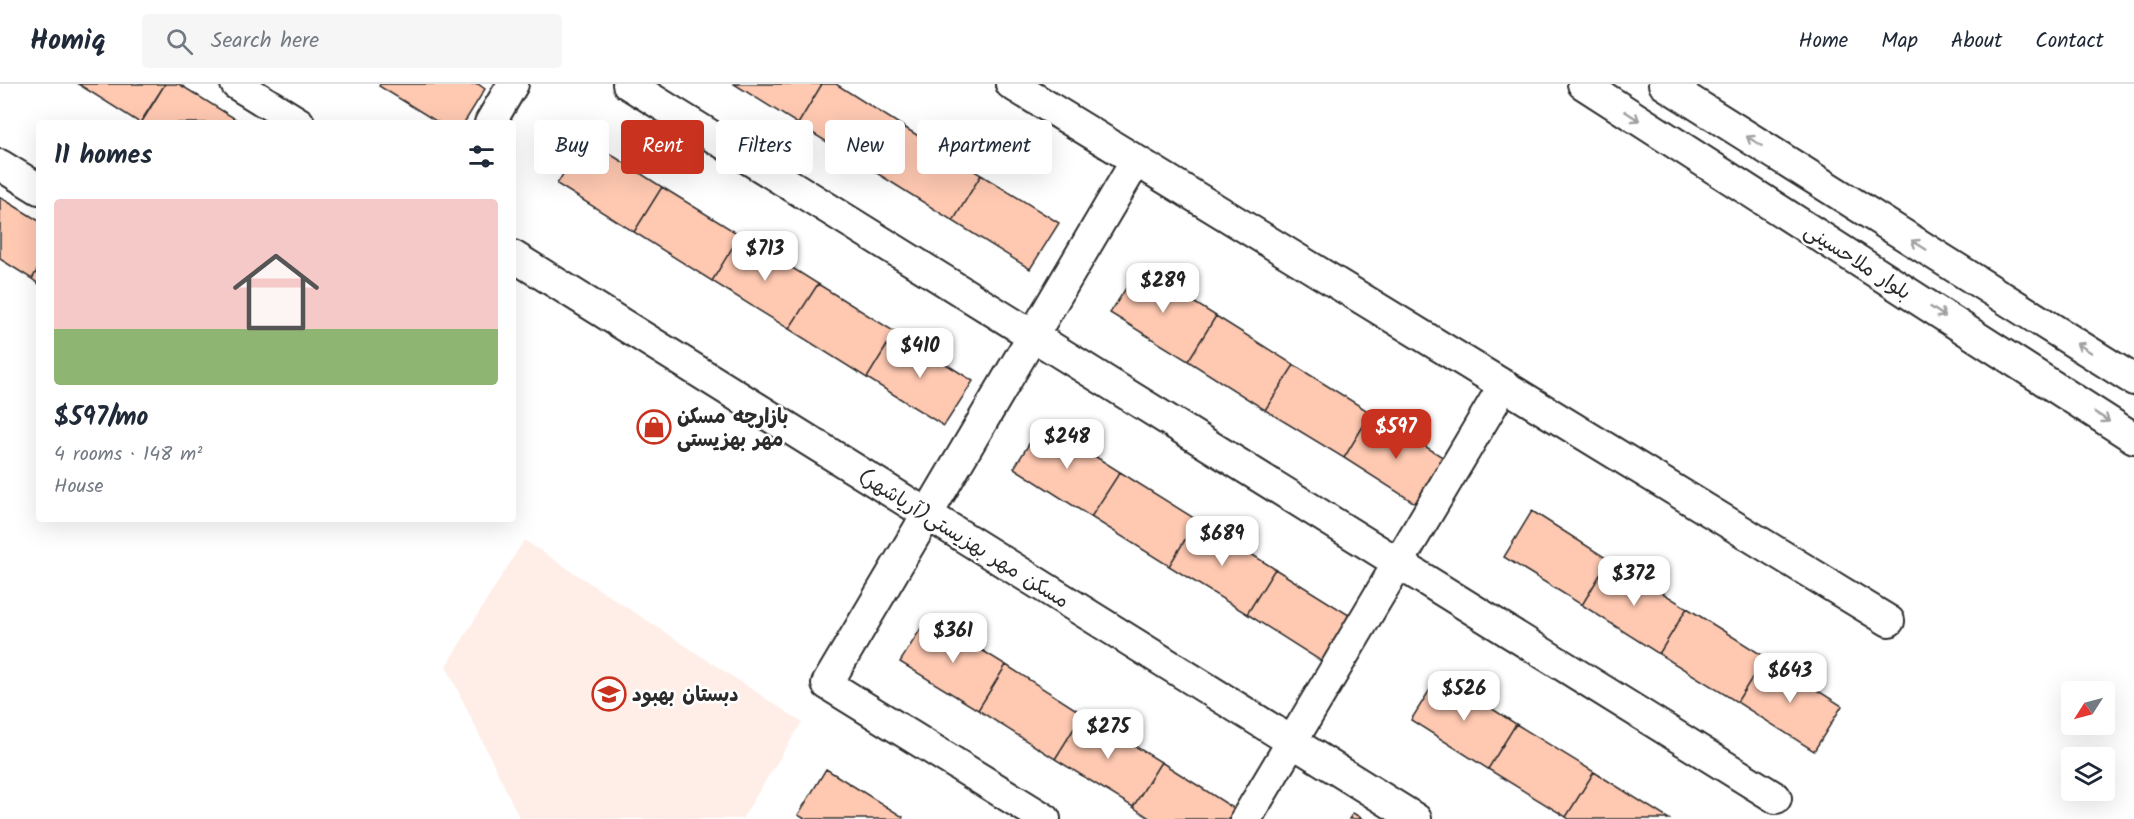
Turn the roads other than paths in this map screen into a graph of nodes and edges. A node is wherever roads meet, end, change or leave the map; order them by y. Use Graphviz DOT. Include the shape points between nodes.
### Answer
graph roads {
  1 [pos="236,84"];
  2 [pos="513,84"];
  3 [pos="628,84"];
  4 [pos="1011,84"];
  5 [pos="1583,84"];
  6 [pos="1664,84"];
  7 [pos="294,120"];
  8 [pos="492,120"];
  9 [pos="1136,161"];
  10 [pos="0,165"];
  11 [pos="36,187"];
  12 [pos="516,258"];
  13 [pos="1033,336"];
  14 [pos="2134,380"];
  15 [pos="1504,385"];
  16 [pos="2134,438"];
  17 [pos="927,514"];
  18 [pos="1398,563"];
  19 [pos="1889,621"];
  20 [pos="1292,742"];
  21 [pos="1776,798"];
  22 [pos="1045,819"];
  23 [pos="1246,819"];
  24 [pos="1416,819"];
  1 -- 7 [label="street"];
  2 -- 8 [label="street"];
  3 -- 13 [label="street"];
  4 -- 9 [label="street"];
  5 -- 16 [label="street, بلوار ملاحسینی, one-way"];
  14 -- 6 [label="street, one-way"];
  9 -- 13 [label="street"];
  9 -- 15 [label="street"];
  10 -- 11 [label="street"];
  12 -- 17 [label="street, مسکن مهر بهزیستی(آریاشهر)"];
  13 -- 17 [label="street"];
  13 -- 18 [label="street"];
  15 -- 18 [label="street"];
  15 -- 19 [label="street"];
  17 -- 20 [label="street, مسکن مهر بهزیستی(آریاشهر)"];
  17 -- 22 [label="street" via="827,684"];
  18 -- 20 [label="street"];
  18 -- 21 [label="street"];
  20 -- 23 [label="street"];
  20 -- 24 [label="street, مسکن مهر بهزیستی(آریاشهر)"];
}
